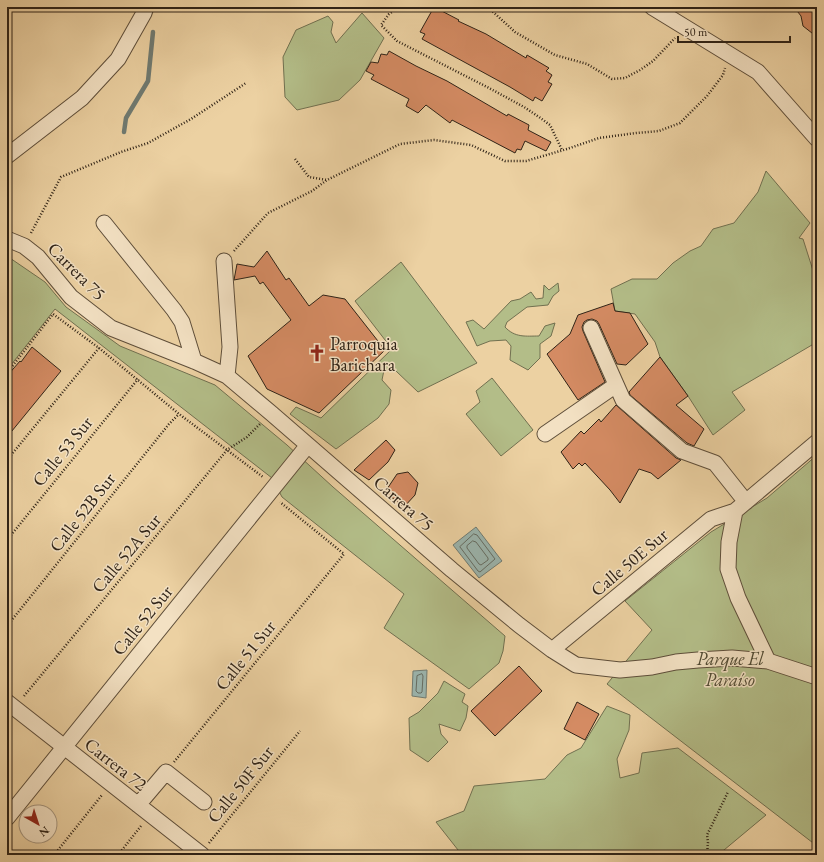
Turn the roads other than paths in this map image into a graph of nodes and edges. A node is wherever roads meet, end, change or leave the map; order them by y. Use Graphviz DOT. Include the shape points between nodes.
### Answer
graph roads {
  1 [pos="146,7"];
  2 [pos="652,7"];
  3 [pos="817,139"];
  4 [pos="7,156"];
  5 [pos="104,223"];
  6 [pos="7,239"];
  7 [pos="224,262"];
  8 [pos="591,328"];
  9 [pos="194,361"];
  10 [pos="227,376"];
  11 [pos="616,385"];
  12 [pos="545,434"];
  13 [pos="817,442"];
  14 [pos="308,445"];
  15 [pos="741,506"];
  16 [pos="552,650"];
  17 [pos="768,661"];
  18 [pos="817,677"];
  19 [pos="11,705"];
  20 [pos="64,747"];
  21 [pos="204,802"];
  22 [pos="138,805"];
  23 [pos="7,818"];
  24 [pos="201,854"];
  1 -- 4 [label="street" via="118,59 82,98"];
  2 -- 3 [label="street" via="758,72"];
  5 -- 9 [label="street" via="182,322"];
  6 -- 9 [label="street, Carrera 75" via="24,246 38,258 71,297 111,328"];
  7 -- 10 [label="street" via="230,347"];
  8 -- 11 [label="street"];
  9 -- 10 [label="street, Carrera 75"];
  10 -- 14 [label="street, Carrera 75"];
  11 -- 12 [label="street"];
  11 -- 15 [label="street" via="623,400 682,451 715,463"];
  13 -- 15 [label="street, Calle 50E Sur"];
  14 -- 16 [label="street, Carrera 75" via="452,570"];
  14 -- 20 [label="street, Calle 52 Sur"];
  15 -- 16 [label="street, Calle 50E Sur" via="711,519"];
  15 -- 17 [label="street" via="729,542 728,569 738,598"];
  16 -- 17 [label="street, Carrera 75" via="576,665 620,670 698,660 732,658"];
  17 -- 18 [label="street, Carrera 75"];
  19 -- 20 [label="street, Carrera 72"];
  20 -- 22 [label="street, Carrera 72"];
  20 -- 23 [label="street, Calle 52 Sur"];
  21 -- 22 [label="street" via="166,772"];
  22 -- 24 [label="street, Carrera 72"];
}
